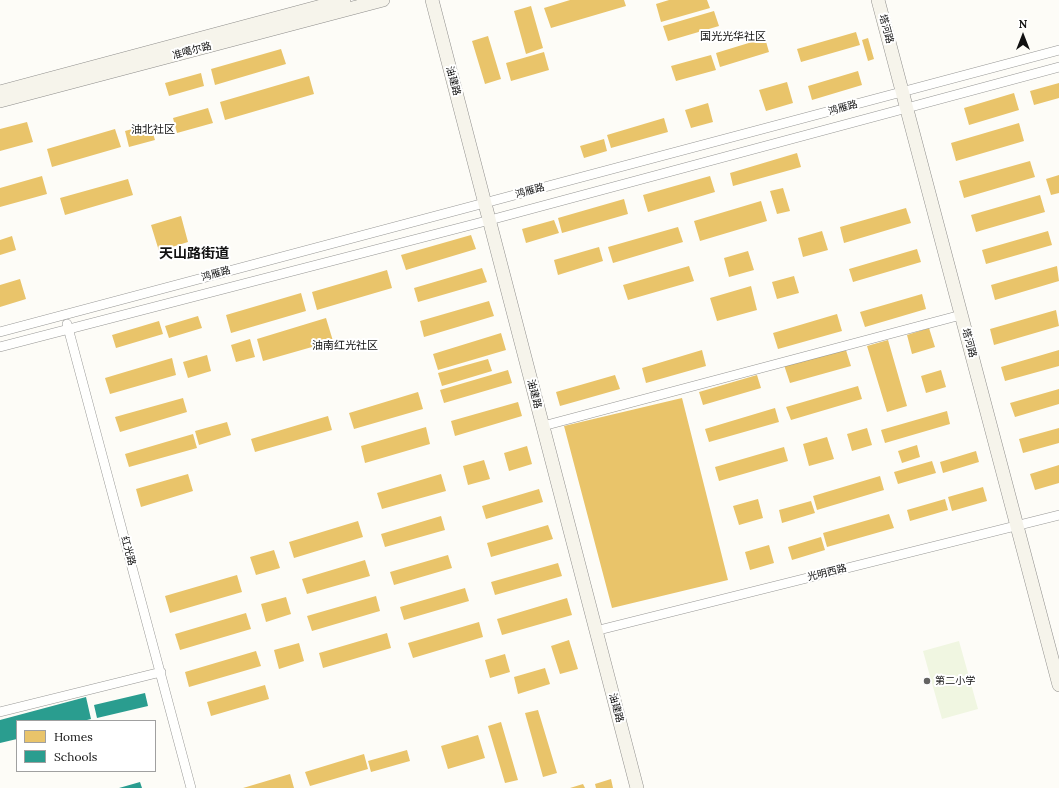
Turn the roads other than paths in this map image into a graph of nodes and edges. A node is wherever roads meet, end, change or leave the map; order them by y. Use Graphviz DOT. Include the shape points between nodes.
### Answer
graph roads {
  1 [pos="344,0"];
  2 [pos="383,0"];
  3 [pos="432,0"];
  4 [pos="878,0"];
  5 [pos="1059,50"];
  6 [pos="1059,68"];
  7 [pos="0,92"];
  8 [pos="903,92"];
  9 [pos="0,101"];
  10 [pos="907,108"];
  11 [pos="486,203"];
  12 [pos="490,220"];
  13 [pos="64,314"];
  14 [pos="961,315"];
  15 [pos="68,328"];
  16 [pos="0,332"];
  17 [pos="0,347"];
  18 [pos="543,426"];
  19 [pos="1059,515"];
  20 [pos="1016,525"];
  21 [pos="595,631"];
  22 [pos="161,672"];
  23 [pos="1059,685"];
  24 [pos="0,712"];
  25 [pos="192,788"];
  26 [pos="637,788"];
  1 -- 7 [label="main road, 准噶尔路"];
  2 -- 9 [label="main road, 准噶尔路"];
  3 -- 11 [label="main road, 油建路"];
  4 -- 8 [label="main road, 塔河路"];
  5 -- 8 [label="street, 鸿雁路"];
  6 -- 10 [label="street, 鸿雁路"];
  8 -- 10 [label="main road, 塔河路"];
  8 -- 11 [label="street, 鸿雁路"];
  10 -- 12 [label="street, 鸿雁路"];
  10 -- 14 [label="main road, 塔河路"];
  11 -- 12 [label="main road, 油建路"];
  11 -- 13 [label="street, 鸿雁路"];
  12 -- 15 [label="street, 鸿雁路"];
  12 -- 18 [label="main road, 油建路"];
  13 -- 15 [label="street, 红光路"];
  13 -- 16 [label="street, 鸿雁路"];
  14 -- 18 [label="street"];
  14 -- 20 [label="main road, 塔河路"];
  15 -- 17 [label="street, 鸿雁路"];
  15 -- 22 [label="street, 红光路"];
  18 -- 21 [label="main road, 油建路"];
  19 -- 20 [label="street, 光明西路"];
  20 -- 21 [label="street, 光明西路"];
  20 -- 23 [label="main road, 塔河路"];
  21 -- 26 [label="main road, 油建路"];
  22 -- 24 [label="street"];
  22 -- 25 [label="street, 红光路"];
}
